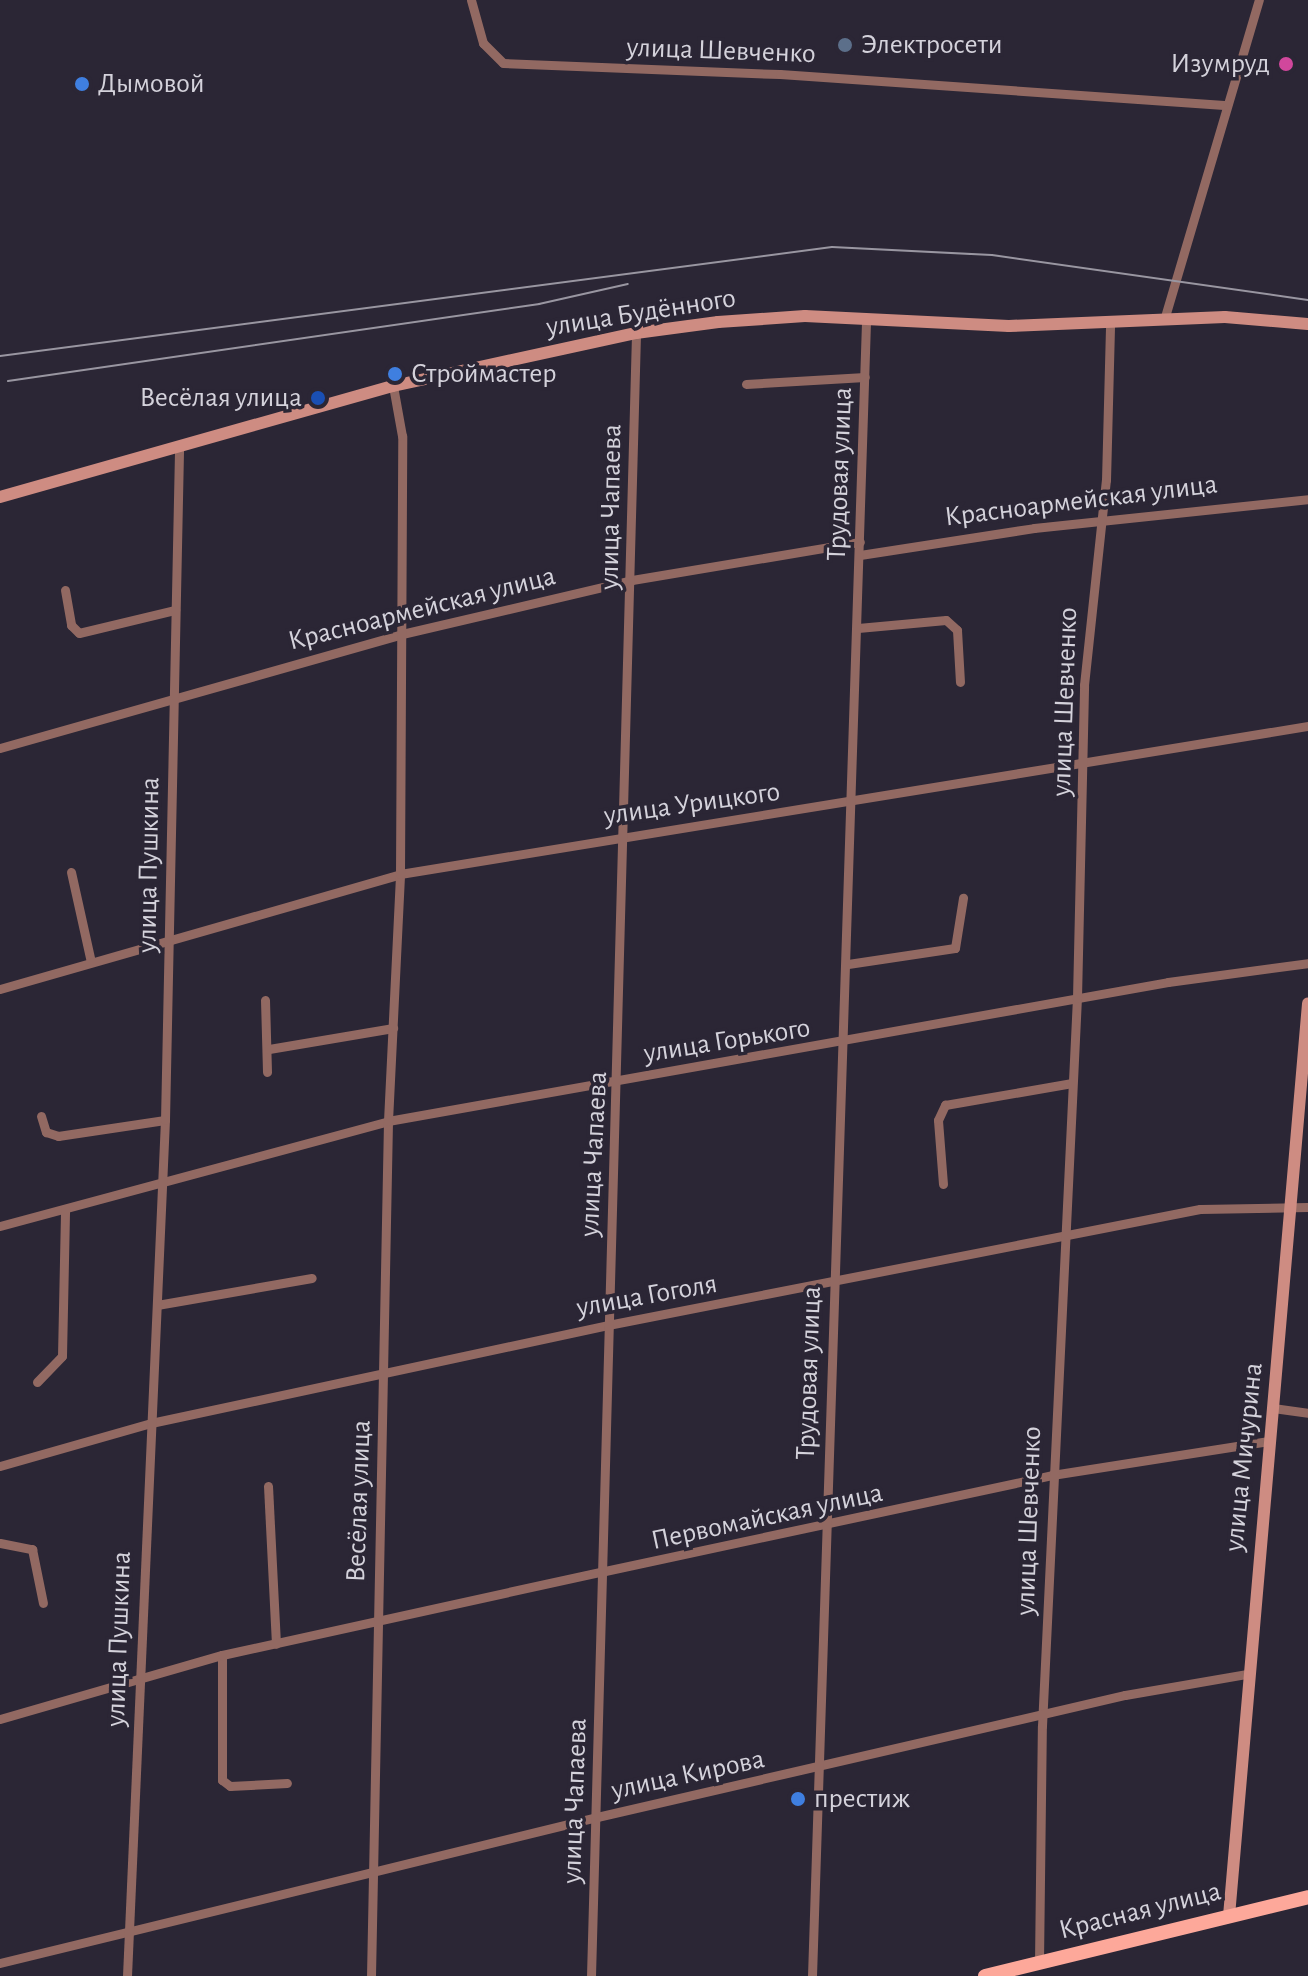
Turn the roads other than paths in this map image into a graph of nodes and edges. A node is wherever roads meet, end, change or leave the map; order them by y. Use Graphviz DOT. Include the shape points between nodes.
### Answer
graph roads {
  1 [pos="471,0"];
  2 [pos="1259,0"];
  3 [pos="1224,105"];
  4 [pos="1164,320"];
  5 [pos="866,322"];
  6 [pos="1110,323"];
  7 [pos="1308,324"];
  8 [pos="636,333"];
  9 [pos="865,377"];
  10 [pos="746,384"];
  11 [pos="393,386"];
  12 [pos="179,450"];
  13 [pos="0,497"];
  14 [pos="1308,499"];
  15 [pos="1103,523"];
  16 [pos="860,542"];
  17 [pos="860,555"];
  18 [pos="632,580"];
  19 [pos="65,590"];
  20 [pos="175,610"];
  21 [pos="858,628"];
  22 [pos="402,634"];
  23 [pos="960,682"];
  24 [pos="173,698"];
  25 [pos="1308,726"];
  26 [pos="0,748"];
  27 [pos="1085,764"];
  28 [pos="852,804"];
  29 [pos="626,834"];
  30 [pos="71,872"];
  31 [pos="400,874"];
  32 [pos="963,898"];
  33 [pos="170,938"];
  34 [pos="91,962"];
  35 [pos="1308,963"];
  36 [pos="848,964"];
  37 [pos="0,989"];
  38 [pos="1077,998"];
  39 [pos="265,1000"];
  40 [pos="1308,1003"];
  41 [pos="393,1028"];
  42 [pos="844,1044"];
  43 [pos="269,1049"];
  44 [pos="267,1072"];
  45 [pos="619,1081"];
  46 [pos="1072,1083"];
  47 [pos="41,1116"];
  48 [pos="165,1120"];
  49 [pos="388,1121"];
  50 [pos="162,1181"];
  51 [pos="943,1184"];
  52 [pos="1302,1207"];
  53 [pos="65,1209"];
  54 [pos="0,1226"];
  55 [pos="1062,1238"];
  56 [pos="312,1278"];
  57 [pos="835,1280"];
  58 [pos="157,1305"];
  59 [pos="608,1325"];
  60 [pos="384,1371"];
  61 [pos="37,1382"];
  62 [pos="1273,1408"];
  63 [pos="1308,1413"];
  64 [pos="151,1423"];
  65 [pos="1270,1441"];
  66 [pos="0,1466"];
  67 [pos="1052,1475"];
  68 [pos="268,1486"];
  69 [pos="825,1527"];
  70 [pos="0,1543"];
  71 [pos="605,1571"];
  72 [pos="43,1603"];
  73 [pos="377,1623"];
  74 [pos="276,1644"];
  75 [pos="222,1655"];
  76 [pos="1247,1674"];
  77 [pos="140,1676"];
  78 [pos="1043,1717"];
  79 [pos="0,1719"];
  80 [pos="817,1770"];
  81 [pos="287,1783"];
  82 [pos="597,1817"];
  83 [pos="372,1869"];
  84 [pos="1308,1897"];
  85 [pos="1229,1916"];
  86 [pos="127,1929"];
  87 [pos="1039,1962"];
  88 [pos="0,1963"];
  89 [pos="127,1976"];
  90 [pos="371,1976"];
  91 [pos="591,1976"];
  92 [pos="812,1976"];
  93 [pos="985,1976"];
  1 -- 3 [label="street, улица Шевченко" via="483,43 503,63 811,76"];
  2 -- 3 [label="street"];
  3 -- 4 [label="street"];
  4 -- 6 [label="street, улица Будённого"];
  4 -- 7 [label="street, улица Будённого"];
  5 -- 6 [label="street, улица Будённого"];
  5 -- 8 [label="street, улица Будённого" via="805,316"];
  5 -- 9 [label="street, Трудовая улица"];
  6 -- 15 [label="street, улица Шевченко"];
  8 -- 11 [label="street, улица Будённого"];
  8 -- 18 [label="street, улица Чапаева"];
  9 -- 10 [label="street"];
  9 -- 16 [label="street, Трудовая улица"];
  11 -- 12 [label="street, улица Будённого"];
  11 -- 22 [label="street, Весёлая улица" via="402,436"];
  12 -- 13 [label="street, улица Будённого"];
  12 -- 20 [label="street, улица Пушкина"];
  14 -- 15 [label="street, Красноармейская улица"];
  15 -- 17 [label="street, Красноармейская улица"];
  15 -- 27 [label="street, улица Шевченко" via="1090,602"];
  16 -- 17 [label="street, Трудовая улица"];
  16 -- 18 [label="street, Красноармейская улица"];
  17 -- 21 [label="street, Трудовая улица"];
  18 -- 22 [label="street, Красноармейская улица"];
  18 -- 29 [label="street, улица Чапаева"];
  19 -- 20 [label="street" via="71,625 79,633"];
  20 -- 24 [label="street, улица Пушкина"];
  21 -- 23 [label="street" via="946,620 957,630"];
  21 -- 28 [label="street, Трудовая улица"];
  22 -- 24 [label="street, Красноармейская улица"];
  22 -- 31 [label="street, Весёлая улица"];
  24 -- 26 [label="street, Красноармейская улица"];
  24 -- 33 [label="street, улица Пушкина"];
  25 -- 27 [label="street, улица Урицкого"];
  27 -- 28 [label="street, улица Урицкого"];
  27 -- 38 [label="street, улица Шевченко"];
  28 -- 29 [label="street, улица Урицкого"];
  28 -- 36 [label="street, Трудовая улица"];
  29 -- 31 [label="street, улица Урицкого"];
  29 -- 45 [label="street, улица Чапаева"];
  30 -- 34 [label="street"];
  31 -- 33 [label="street, улица Урицкого"];
  31 -- 41 [label="street, Весёлая улица"];
  32 -- 36 [label="street" via="955,948"];
  33 -- 34 [label="street, улица Урицкого"];
  33 -- 48 [label="street, улица Пушкина"];
  34 -- 37 [label="street, улица Урицкого"];
  35 -- 38 [label="street, улица Горького"];
  36 -- 42 [label="street, Трудовая улица"];
  38 -- 42 [label="street, улица Горького"];
  38 -- 46 [label="street, улица Шевченко"];
  39 -- 43 [label="street"];
  40 -- 52 [label="street, улица Мичурина"];
  41 -- 43 [label="street"];
  41 -- 49 [label="street, Весёлая улица"];
  42 -- 45 [label="street, улица Горького"];
  42 -- 57 [label="street, Трудовая улица"];
  43 -- 44 [label="street"];
  45 -- 49 [label="street, улица Горького"];
  45 -- 59 [label="street, улица Чапаева"];
  46 -- 51 [label="street" via="945,1105 938,1120"];
  46 -- 55 [label="street, улица Шевченко"];
  47 -- 48 [label="street" via="46,1132 58,1136"];
  48 -- 50 [label="street, улица Пушкина"];
  49 -- 50 [label="street, улица Горького"];
  49 -- 60 [label="street, Весёлая улица"];
  50 -- 53 [label="street, улица Горького"];
  50 -- 58 [label="street, улица Пушкина"];
  52 -- 55 [label="street, улица Гоголя" via="1200,1209"];
  52 -- 62 [label="street, улица Мичурина"];
  53 -- 54 [label="street, улица Горького"];
  53 -- 61 [label="street" via="62,1356"];
  55 -- 57 [label="street, улица Гоголя"];
  55 -- 67 [label="street, улица Шевченко"];
  56 -- 58 [label="street"];
  57 -- 59 [label="street, улица Гоголя"];
  57 -- 69 [label="street, Трудовая улица"];
  58 -- 64 [label="street, улица Пушкина"];
  59 -- 60 [label="street, улица Гоголя"];
  59 -- 71 [label="street, улица Чапаева"];
  60 -- 64 [label="street, улица Гоголя"];
  60 -- 73 [label="street, Весёлая улица"];
  62 -- 63 [label="street"];
  62 -- 65 [label="street, улица Мичурина"];
  64 -- 66 [label="street, улица Гоголя"];
  64 -- 77 [label="street, улица Пушкина"];
  65 -- 67 [label="street, Первомайская улица"];
  65 -- 76 [label="street, улица Мичурина"];
  67 -- 69 [label="street, Первомайская улица"];
  67 -- 78 [label="street, улица Шевченко"];
  68 -- 74 [label="street"];
  69 -- 71 [label="street, Первомайская улица"];
  69 -- 80 [label="street, Трудовая улица"];
  70 -- 72 [label="street" via="32,1549"];
  71 -- 73 [label="street, Первомайская улица"];
  71 -- 82 [label="street, улица Чапаева"];
  73 -- 74 [label="street, Первомайская улица"];
  73 -- 83 [label="street, Весёлая улица"];
  74 -- 75 [label="street, Первомайская улица"];
  75 -- 77 [label="street, Первомайская улица"];
  75 -- 81 [label="street" via="222,1780 230,1786"];
  76 -- 78 [label="street, улица Кирова" via="1195,1680"];
  76 -- 85 [label="street, улица Мичурина"];
  77 -- 79 [label="street, Первомайская улица"];
  77 -- 86 [label="street, улица Пушкина"];
  78 -- 80 [label="street, улица Кирова"];
  78 -- 87 [label="street, улица Шевченко"];
  80 -- 82 [label="street, улица Кирова"];
  80 -- 92 [label="street, Трудовая улица"];
  82 -- 83 [label="street, улица Кирова"];
  82 -- 91 [label="street, улица Чапаева"];
  83 -- 86 [label="street, улица Кирова"];
  83 -- 90 [label="street, Весёлая улица"];
  84 -- 85 [label="main road, Красная улица"];
  85 -- 87 [label="main road, Красная улица"];
  86 -- 88 [label="street, улица Кирова"];
  86 -- 89 [label="street, улица Пушкина"];
  87 -- 93 [label="main road, Красная улица"];
}
